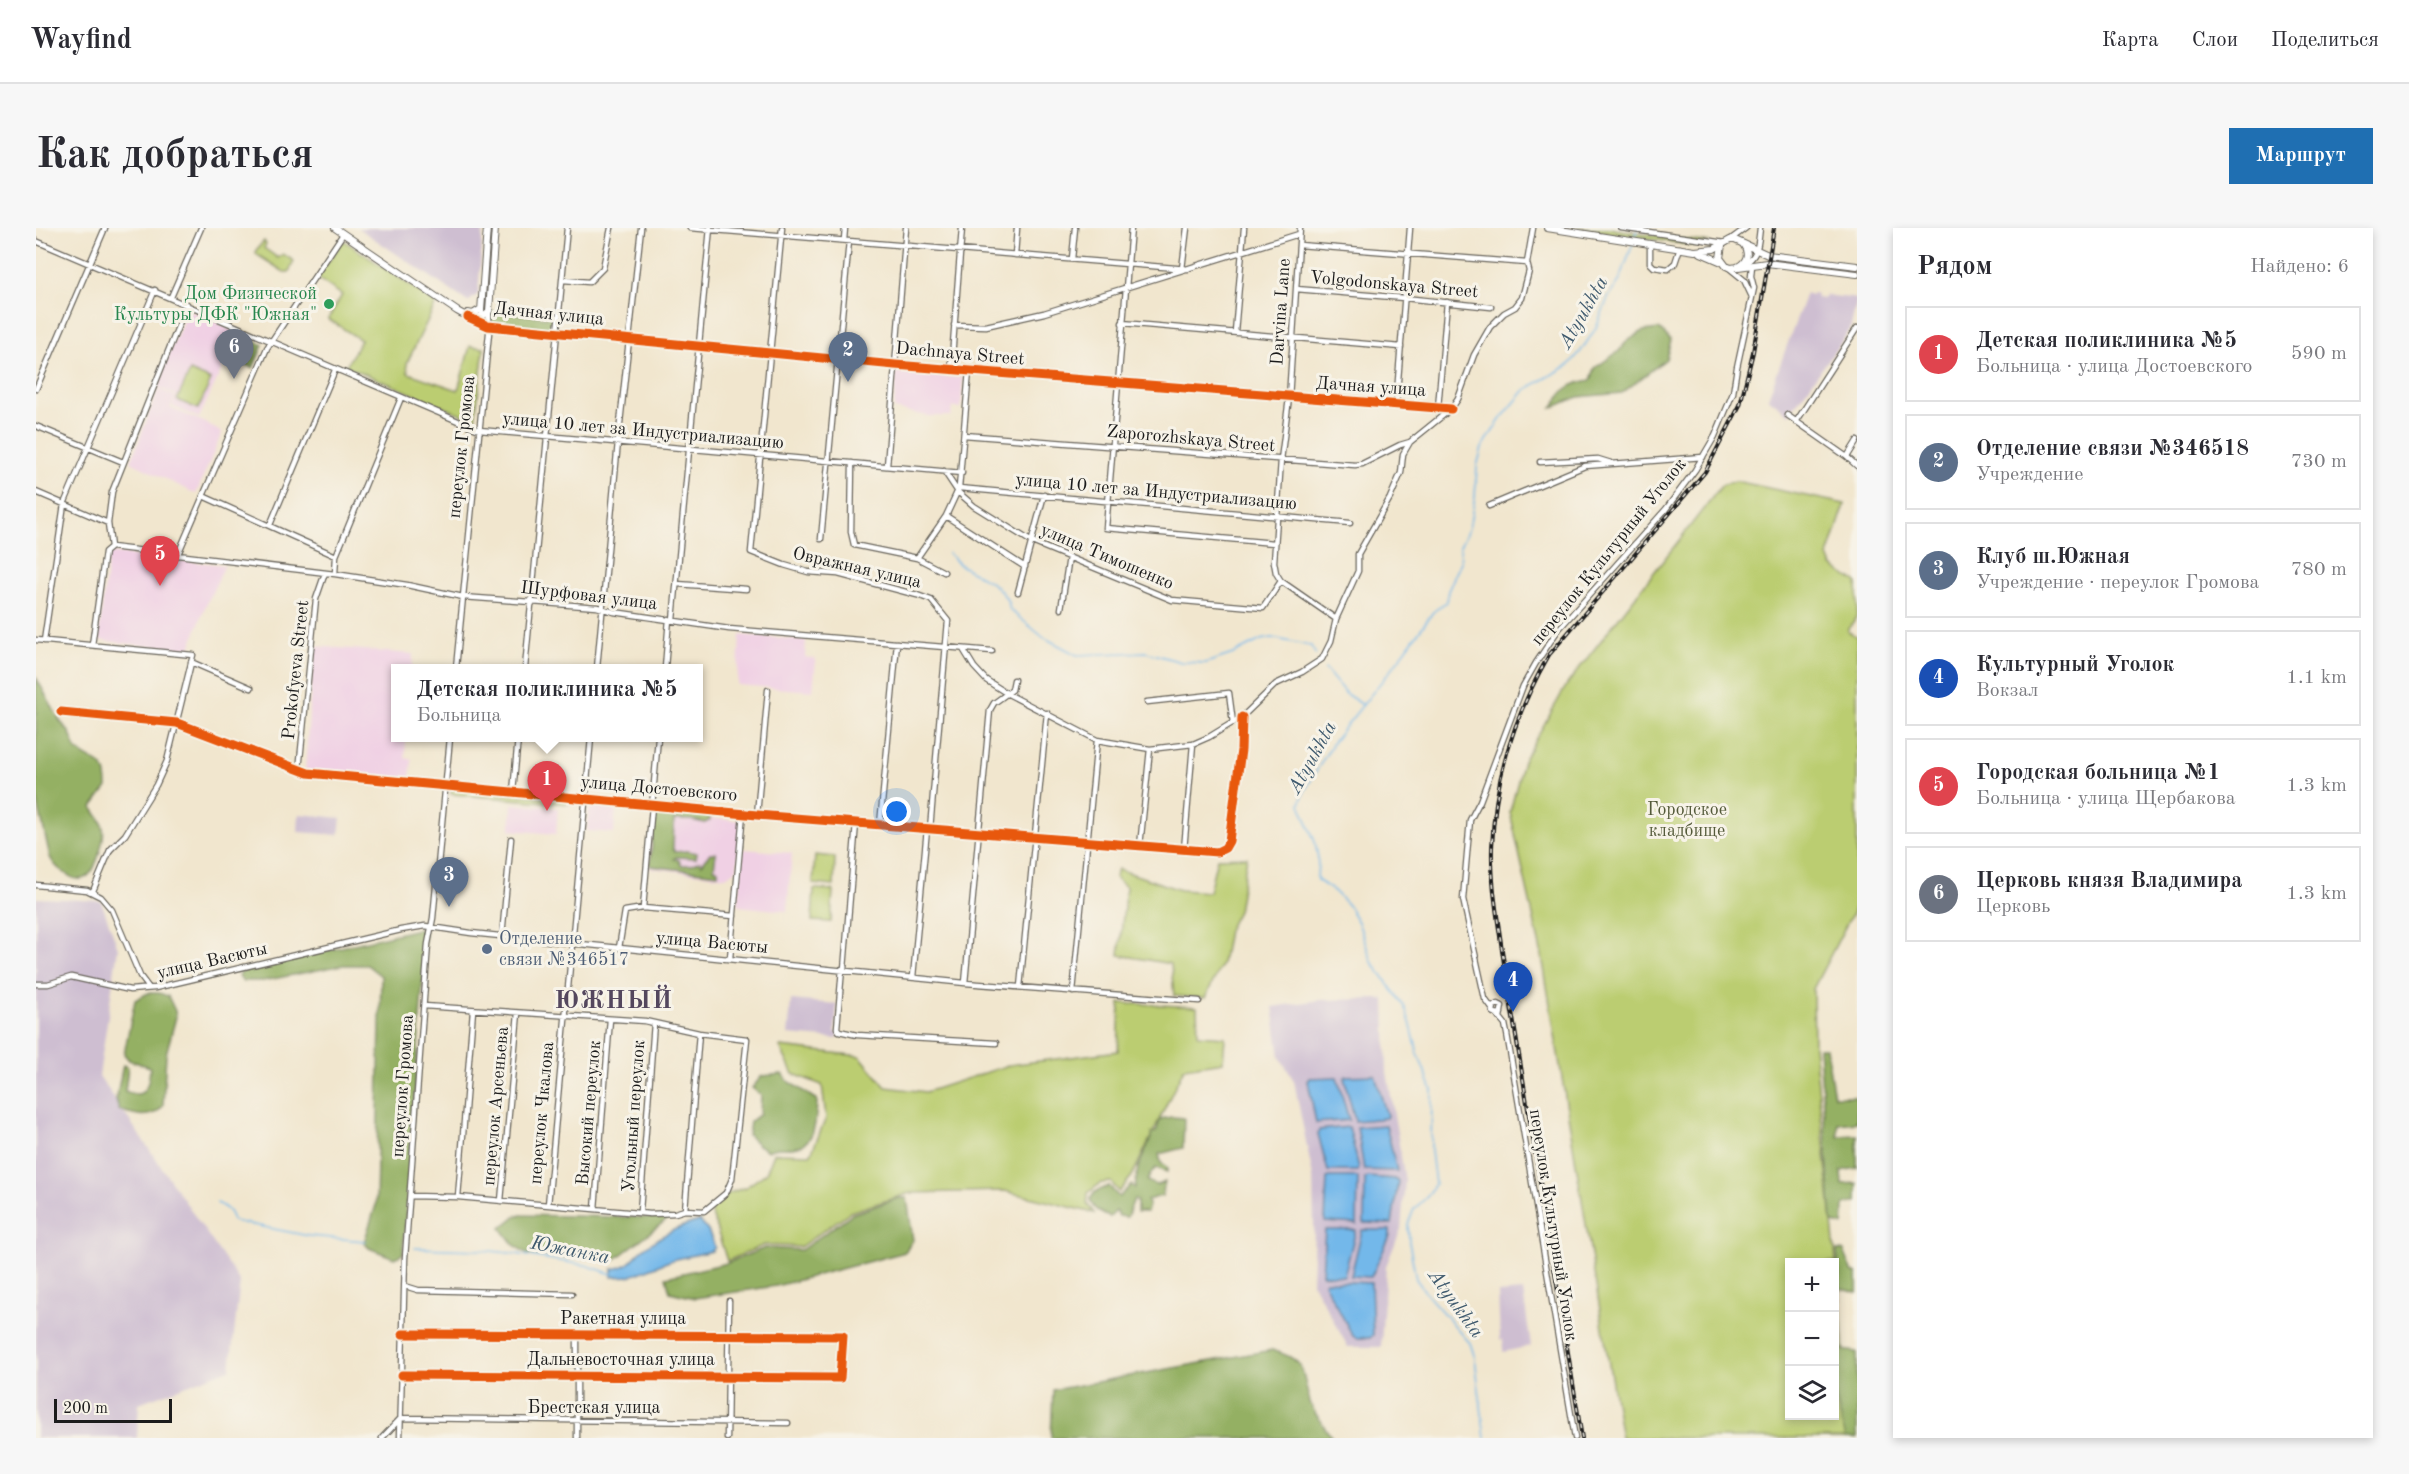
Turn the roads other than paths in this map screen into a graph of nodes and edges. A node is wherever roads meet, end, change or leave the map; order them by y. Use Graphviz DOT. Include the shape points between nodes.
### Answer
graph roads {
  1 [pos="105,228"];
  2 [pos="201,228"];
  3 [pos="335,228"];
  4 [pos="487,228"];
  5 [pos="495,228"];
  6 [pos="567,228"];
  7 [pos="611,228"];
  8 [pos="641,228"];
  9 [pos="690,228"];
  10 [pos="782,228"];
  11 [pos="845,228"];
  12 [pos="906,228"];
  13 [pos="962,228"];
  14 [pos="1017,228"];
  15 [pos="1075,228"];
  16 [pos="1131,228"];
  17 [pos="1186,228"];
  18 [pos="1244,228"];
  19 [pos="1410,228"];
  20 [pos="1533,228"];
  21 [pos="1547,228"];
  22 [pos="1621,228"];
  23 [pos="1746,228"];
  24 [pos="1760,228"];
  25 [pos="710,229"];
  26 [pos="1626,229"];
  27 [pos="343,231"];
  28 [pos="1300,231"];
  29 [pos="781,235"];
  30 [pos="36,241"];
  31 [pos="846,241"];
  32 [pos="1727,242"];
  33 [pos="1740,242"];
  34 [pos="1648,243"];
  35 [pos="1299,245"];
  36 [pos="905,246"];
  37 [pos="1680,248"];
  38 [pos="960,250"];
  39 [pos="1695,250"];
  40 [pos="1757,251"];
  41 [pos="1242,252"];
  42 [pos="1408,253"];
  43 [pos="1015,255"];
  44 [pos="1072,260"];
  45 [pos="90,263"];
  46 [pos="1527,263"];
  47 [pos="1127,264"];
  48 [pos="1724,264"];
  49 [pos="1752,265"];
  50 [pos="1739,266"];
  51 [pos="1857,267"];
  52 [pos="1185,269"];
  53 [pos="1857,274"];
  54 [pos="563,280"];
  55 [pos="1125,288"];
  56 [pos="154,290"];
  57 [pos="1296,290"];
  58 [pos="171,297"];
  59 [pos="1404,298"];
  60 [pos="1752,299"];
  61 [pos="1447,302"];
  62 [pos="187,304"];
  63 [pos="1491,307"];
  64 [pos="481,309"];
  65 [pos="489,311"];
  66 [pos="468,315"];
  67 [pos="482,317"];
  68 [pos="1122,322"];
  69 [pos="954,326"];
  70 [pos="488,327"];
  71 [pos="1857,328"];
  72 [pos="558,332"];
  73 [pos="1235,332"];
  74 [pos="1292,337"];
  75 [pos="628,339"];
  76 [pos="271,342"];
  77 [pos="698,346"];
  78 [pos="1401,347"];
  79 [pos="769,353"];
  80 [pos="837,359"];
  81 [pos="895,365"];
  82 [pos="951,369"];
  83 [pos="335,370"];
  84 [pos="969,371"];
  85 [pos="1118,383"];
  86 [pos="36,389"];
  87 [pos="401,398"];
  88 [pos="1289,398"];
  89 [pos="1396,406"];
  90 [pos="1438,408"];
  91 [pos="1451,409"];
  92 [pos="1787,415"];
  93 [pos="1796,422"];
  94 [pos="36,426"];
  95 [pos="479,430"];
  96 [pos="549,435"];
  97 [pos="964,435"];
  98 [pos="1857,441"];
  99 [pos="618,442"];
  100 [pos="1410,442"];
  101 [pos="1112,446"];
  102 [pos="88,448"];
  103 [pos="689,448"];
  104 [pos="759,454"];
  105 [pos="1846,457"];
  106 [pos="1703,458"];
  107 [pos="1281,460"];
  108 [pos="828,461"];
  109 [pos="123,462"];
  110 [pos="1540,462"];
  111 [pos="852,463"];
  112 [pos="1616,464"];
  113 [pos="887,466"];
  114 [pos="1857,466"];
  115 [pos="944,471"];
  116 [pos="962,473"];
  117 [pos="958,490"];
  118 [pos="36,492"];
  119 [pos="1044,495"];
  120 [pos="203,496"];
  121 [pos="1108,501"];
  122 [pos="64,504"];
  123 [pos="1489,506"];
  124 [pos="946,516"];
  125 [pos="1276,516"];
  126 [pos="108,523"];
  127 [pos="1350,523"];
  128 [pos="270,525"];
  129 [pos="821,539"];
  130 [pos="1032,542"];
  131 [pos="1274,543"];
  132 [pos="111,547"];
  133 [pos="178,554"];
  134 [pos="336,556"];
  135 [pos="1069,557"];
  136 [pos="917,558"];
  137 [pos="1025,567"];
  138 [pos="944,572"];
  139 [pos="325,573"];
  140 [pos="335,574"];
  141 [pos="1281,581"];
  142 [pos="676,584"];
  143 [pos="746,589"];
  144 [pos="1018,592"];
  145 [pos="463,597"];
  146 [pos="531,601"];
  147 [pos="603,609"];
  148 [pos="1061,609"];
  149 [pos="1336,619"];
  150 [pos="671,620"];
  151 [pos="36,640"];
  152 [pos="44,641"];
  153 [pos="897,643"];
  154 [pos="92,645"];
  155 [pos="947,647"];
  156 [pos="963,649"];
  157 [pos="992,651"];
  158 [pos="191,662"];
  159 [pos="456,664"];
  160 [pos="525,664"];
  161 [pos="598,664"];
  162 [pos="666,664"];
  163 [pos="1014,680"];
  164 [pos="251,688"];
  165 [pos="768,690"];
  166 [pos="1008,694"];
  167 [pos="1147,702"];
  168 [pos="61,712"];
  169 [pos="1047,713"];
  170 [pos="1242,717"];
  171 [pos="177,723"];
  172 [pos="1233,723"];
  173 [pos="1097,740"];
  174 [pos="450,742"];
  175 [pos="518,742"];
  176 [pos="591,742"];
  177 [pos="658,742"];
  178 [pos="1194,744"];
  179 [pos="1150,749"];
  180 [pos="299,770"];
  181 [pos="446,787"];
  182 [pos="513,792"];
  183 [pos="585,798"];
  184 [pos="652,804"];
  185 [pos="743,813"];
  186 [pos="757,815"];
  187 [pos="856,823"];
  188 [pos="880,825"];
  189 [pos="928,829"];
  190 [pos="979,832"];
  191 [pos="1034,837"];
  192 [pos="511,839"];
  193 [pos="1088,842"];
  194 [pos="1140,846"];
  195 [pos="1184,850"];
  196 [pos="36,885"];
  197 [pos="93,891"];
  198 [pos="643,908"];
  199 [pos="734,916"];
  200 [pos="431,927"];
  201 [pos="502,936"];
  202 [pos="571,943"];
  203 [pos="620,948"];
  204 [pos="730,958"];
  205 [pos="843,969"];
  206 [pos="913,977"];
  207 [pos="966,983"];
  208 [pos="36,984"];
  209 [pos="1020,987"];
  210 [pos="149,988"];
  211 [pos="1073,992"];
  212 [pos="1199,1001"];
  213 [pos="424,1006"];
  214 [pos="472,1010"];
  215 [pos="518,1013"];
  216 [pos="564,1015"];
  217 [pos="610,1019"];
  218 [pos="654,1023"];
  219 [pos="699,1033"];
  220 [pos="996,1043"];
  221 [pos="410,1196"];
  222 [pos="458,1197"];
  223 [pos="501,1201"];
  224 [pos="548,1204"];
  225 [pos="595,1209"];
  226 [pos="685,1210"];
  227 [pos="640,1211"];
  228 [pos="405,1286"];
  229 [pos="572,1294"];
  230 [pos="729,1301"];
  231 [pos="403,1334"];
  232 [pos="577,1335"];
  233 [pos="729,1336"];
  234 [pos="402,1375"];
  235 [pos="577,1376"];
  236 [pos="729,1377"];
  237 [pos="840,1378"];
  238 [pos="401,1418"];
  239 [pos="577,1421"];
  240 [pos="728,1422"];
  241 [pos="788,1423"];
  242 [pos="381,1438"];
  243 [pos="400,1438"];
  244 [pos="577,1438"];
  245 [pos="727,1438"];
  246 [pos="1575,1438"];
  1 -- 45 [label="street"];
  2 -- 58 [label="street"];
  3 -- 27 [label="main road, Дачная улица"];
  4 -- 64 [label="main road"];
  5 -- 65 [label="main road, переулок Громова"];
  6 -- 54 [label="street"];
  7 -- 54 [label="street" via="603,268 589,282"];
  8 -- 75 [label="street"];
  9 -- 25 [label="street"];
  10 -- 29 [label="street"];
  11 -- 31 [label="street"];
  12 -- 36 [label="street"];
  13 -- 38 [label="street"];
  14 -- 43 [label="street"];
  15 -- 44 [label="street"];
  16 -- 47 [label="street"];
  17 -- 52 [label="street"];
  18 -- 41 [label="street"];
  19 -- 42 [label="street"];
  20 -- 46 [label="street"];
  21 -- 34 [label="main road"];
  22 -- 26 [label="street"];
  23 -- 32 [label="street"];
  24 -- 40 [label="street"];
  25 -- 29 [label="street"];
  25 -- 77 [label="street"];
  26 -- 32 [label="street"];
  27 -- 66 [label="main road, Дачная улица"];
  27 -- 76 [label="street"];
  28 -- 35 [label="street, Darvina Lane"];
  28 -- 41 [label="street"];
  29 -- 31 [label="street"];
  29 -- 79 [label="street"];
  30 -- 45 [label="street, улица 10 лет за Индустриализацию"];
  31 -- 36 [label="street"];
  31 -- 80 [label="street"];
  32 -- 33 [label="main road"];
  32 -- 39 [label="main road" via="1714,249"];
  32 -- 48 [label="main road" via="1719,252"];
  33 -- 40 [label="main road"];
  33 -- 50 [label="main road" via="1747,256"];
  34 -- 37 [label="main road"];
  34 -- 37 [label="street" via="1654,267 1668,269 1675,263"];
  35 -- 42 [label="street"];
  35 -- 57 [label="street, Darvina Lane"];
  36 -- 38 [label="street"];
  36 -- 81 [label="street"];
  37 -- 39 [label="main road"];
  38 -- 43 [label="street"];
  38 -- 69 [label="street"];
  39 -- 48 [label="main road"];
  40 -- 50 [label="street"];
  40 -- 51 [label="main road"];
  41 -- 52 [label="street"];
  41 -- 73 [label="street"];
  42 -- 46 [label="street"];
  42 -- 59 [label="street"];
  43 -- 44 [label="street"];
  44 -- 47 [label="street"];
  45 -- 56 [label="street, улица 10 лет за Индустриализацию"];
  45 -- 86 [label="street"];
  46 -- 91 [label="street" via="1529,271 1522,298 1490,327"];
  47 -- 52 [label="street"];
  47 -- 55 [label="street"];
  48 -- 50 [label="main road"];
  48 -- 60 [label="street" via="1748,286"];
  49 -- 50 [label="main road"];
  49 -- 53 [label="main road" via="1767,263"];
  49 -- 60 [label="street, переулок Культурный Уголок"];
  52 -- 55 [label="street"];
  54 -- 72 [label="street"];
  55 -- 68 [label="street"];
  55 -- 69 [label="street" via="986,326"];
  56 -- 58 [label="street, улица 10 лет за Индустриализацию"];
  56 -- 102 [label="street"];
  57 -- 59 [label="street, Volgodonskaya Street"];
  57 -- 74 [label="street, Darvina Lane"];
  58 -- 62 [label="street, улица 10 лет за Индустриализацию"];
  59 -- 61 [label="street, Volgodonskaya Street"];
  59 -- 78 [label="street"];
  60 -- 106 [label="street, переулок Культурный Уголок" via="1731,403"];
  61 -- 63 [label="street, Volgodonskaya Street"];
  61 -- 90 [label="street"];
  62 -- 76 [label="street, улица 10 лет за Индустриализацию"];
  62 -- 109 [label="street"];
  64 -- 66 [label="main road"];
  64 -- 67 [label="main road"];
  65 -- 67 [label="main road"];
  65 -- 70 [label="street, переулок Громова"];
  66 -- 67 [label="main road"];
  66 -- 70 [label="street, Дачная улица"];
  67 -- 70 [label="street"];
  68 -- 73 [label="street"];
  68 -- 85 [label="street"];
  69 -- 82 [label="street"];
  70 -- 72 [label="street, Дачная улица"];
  70 -- 95 [label="street, переулок Громова"];
  71 -- 93 [label="street"];
  72 -- 75 [label="street, Дачная улица"];
  72 -- 96 [label="street"];
  73 -- 74 [label="street"];
  74 -- 78 [label="street"];
  74 -- 88 [label="street, Darvina Lane"];
  75 -- 77 [label="street, Dachnaya Street"];
  75 -- 99 [label="street"];
  76 -- 83 [label="street, улица 10 лет за Индустриализацию"];
  76 -- 120 [label="street"];
  77 -- 79 [label="street, Dachnaya Street"];
  77 -- 103 [label="street"];
  78 -- 89 [label="street"];
  79 -- 80 [label="street, Dachnaya Street"];
  79 -- 104 [label="street"];
  80 -- 81 [label="street, Dachnaya Street"];
  80 -- 108 [label="street"];
  81 -- 82 [label="street, Dachnaya Street"];
  81 -- 113 [label="street"];
  82 -- 84 [label="street, Dachnaya Street"];
  83 -- 87 [label="street, улица 10 лет за Индустриализацию"];
  83 -- 128 [label="street"];
  84 -- 85 [label="street, Dachnaya Street"];
  84 -- 97 [label="street"];
  85 -- 88 [label="street, Dachnaya Street"];
  85 -- 101 [label="street"];
  87 -- 95 [label="street, улица 10 лет за Индустриализацию"];
  87 -- 134 [label="street"];
  88 -- 89 [label="street, Дачная улица"];
  88 -- 107 [label="street, Darvina Lane"];
  89 -- 90 [label="street, Дачная улица"];
  90 -- 91 [label="street, Дачная улица"];
  91 -- 100 [label="street, Zaporozhskaya Street"];
  92 -- 93 [label="street"];
  93 -- 105 [label="street"];
  94 -- 102 [label="street"];
  95 -- 96 [label="street, улица 10 лет за Индустриализацию"];
  95 -- 145 [label="street, переулок Громова"];
  96 -- 99 [label="street, улица 10 лет за Индустриализацию"];
  96 -- 146 [label="street"];
  97 -- 101 [label="street, Zaporozhskaya Street"];
  97 -- 116 [label="street"];
  98 -- 105 [label="street"];
  99 -- 103 [label="street, улица 10 лет за Индустриализацию"];
  99 -- 147 [label="street"];
  100 -- 107 [label="street, Zaporozhskaya Street" via="1355,465"];
  100 -- 149 [label="street" via="1390,498 1358,554 1358,571"];
  101 -- 107 [label="street, Zaporozhskaya Street"];
  101 -- 121 [label="street"];
  102 -- 109 [label="street"];
  102 -- 122 [label="street"];
  103 -- 104 [label="street, улица 10 лет за Индустриализацию"];
  103 -- 142 [label="street"];
  104 -- 108 [label="street, улица 10 лет за Индустриализацию"];
  104 -- 155 [label="street, Овражная улица" via="751,552 808,572 838,574 931,600 948,621"];
  105 -- 114 [label="street"];
  106 -- 112 [label="street"];
  106 -- 246 [label="street, переулок Культурный Уголок" via="1666,509 1558,630 1523,686 1470,820 1463,899 1480,981 1505,1024"];
  107 -- 125 [label="street, Darvina Lane"];
  108 -- 111 [label="street, улица 10 лет за Индустриализацию"];
  108 -- 129 [label="street"];
  109 -- 126 [label="street" via="112,492"];
  110 -- 112 [label="street" via="1598,459"];
  111 -- 113 [label="street, улица 10 лет за Индустриализацию"];
  111 -- 136 [label="street" via="854,545"];
  112 -- 123 [label="street" via="1585,466"];
  113 -- 115 [label="street, улица 10 лет за Индустриализацию"];
  115 -- 116 [label="street, улица 10 лет за Индустриализацию"];
  115 -- 117 [label="street, улица Тимошенко"];
  116 -- 117 [label="street"];
  117 -- 119 [label="street, улица 10 лет за Индустриализацию"];
  117 -- 124 [label="street"];
  117 -- 130 [label="street, улица Тимошенко" via="974,506"];
  118 -- 122 [label="street"];
  119 -- 121 [label="street, улица 10 лет за Индустриализацию"];
  119 -- 130 [label="street"];
  120 -- 128 [label="street"];
  120 -- 133 [label="street"];
  121 -- 125 [label="street, улица 10 лет за Индустриализацию"];
  121 -- 131 [label="street" via="1106,528"];
  122 -- 126 [label="street"];
  122 -- 152 [label="street"];
  124 -- 136 [label="street"];
  124 -- 137 [label="street"];
  125 -- 127 [label="street, улица 10 лет за Индустриализацию"];
  125 -- 131 [label="street, Darvina Lane"];
  126 -- 132 [label="street"];
  128 -- 134 [label="street"];
  130 -- 135 [label="street, улица Тимошенко"];
  130 -- 137 [label="street"];
  131 -- 141 [label="street, Darvina Lane" via="1276,573"];
  132 -- 133 [label="street, Шурфовая улица"];
  132 -- 154 [label="street" via="105,552"];
  133 -- 139 [label="street, Шурфовая улица"];
  134 -- 140 [label="street"];
  135 -- 141 [label="street, улица Тимошенко" via="1179,602 1263,608"];
  135 -- 148 [label="street"];
  136 -- 138 [label="street"];
  137 -- 144 [label="street"];
  139 -- 140 [label="street, Шурфовая улица"];
  139 -- 180 [label="street, Prokofyeva Street" via="316,598"];
  140 -- 145 [label="street, Шурфовая улица"];
  141 -- 149 [label="street"];
  142 -- 143 [label="street"];
  142 -- 150 [label="street"];
  145 -- 146 [label="street, Шурфовая улица"];
  145 -- 159 [label="street, переулок Громова"];
  146 -- 147 [label="street, Шурфовая улица"];
  146 -- 160 [label="street"];
  147 -- 150 [label="street, Шурфовая улица"];
  147 -- 161 [label="street"];
  149 -- 170 [label="street" via="1322,659 1276,684"];
  150 -- 153 [label="street, Шурфовая улица" via="729,629"];
  150 -- 162 [label="street"];
  151 -- 152 [label="street"];
  152 -- 154 [label="street"];
  153 -- 155 [label="street, Шурфовая улица"];
  153 -- 188 [label="street"];
  154 -- 158 [label="street" via="193,655"];
  155 -- 156 [label="street, Шурфовая улица"];
  155 -- 189 [label="street"];
  156 -- 157 [label="street, Шурфовая улица"];
  156 -- 166 [label="street" via="986,680"];
  158 -- 164 [label="street"];
  158 -- 171 [label="street"];
  163 -- 166 [label="street"];
  165 -- 186 [label="street"];
  166 -- 169 [label="street"];
  166 -- 190 [label="street" via="990,710"];
  167 -- 172 [label="street" via="1229,693"];
  168 -- 171 [label="street, улица Достоевского"];
  169 -- 173 [label="street"];
  169 -- 191 [label="street"];
  170 -- 172 [label="street"];
  170 -- 195 [label="street, улица Достоевского" via="1226,848 1217,852"];
  171 -- 180 [label="street, улица Достоевского"];
  171 -- 197 [label="street" via="168,761 125,835 110,850"];
  172 -- 178 [label="street"];
  173 -- 179 [label="street"];
  173 -- 193 [label="street"];
  174 -- 181 [label="street, переулок Громова"];
  175 -- 182 [label="street"];
  176 -- 183 [label="street, переулок Чкалова"];
  177 -- 184 [label="street"];
  178 -- 179 [label="street"];
  178 -- 195 [label="street"];
  179 -- 194 [label="street"];
  180 -- 181 [label="street, улица Достоевского"];
  181 -- 182 [label="street, улица Достоевского"];
  181 -- 200 [label="street, переулок Громова"];
  182 -- 183 [label="street, улица Достоевского"];
  183 -- 184 [label="street, улица Достоевского"];
  183 -- 202 [label="street, переулок Чкалова"];
  184 -- 185 [label="street, улица Достоевского"];
  184 -- 198 [label="street"];
  185 -- 186 [label="street, улица Достоевского"];
  185 -- 199 [label="street"];
  186 -- 187 [label="street, улица Достоевского"];
  187 -- 188 [label="street, улица Достоевского"];
  187 -- 205 [label="street"];
  188 -- 189 [label="street, улица Достоевского"];
  189 -- 190 [label="street, улица Достоевского"];
  189 -- 206 [label="street"];
  190 -- 191 [label="street, улица Достоевского"];
  190 -- 207 [label="street"];
  191 -- 193 [label="street, улица Достоевского"];
  191 -- 209 [label="street"];
  192 -- 201 [label="street"];
  193 -- 194 [label="street, улица Достоевского"];
  193 -- 211 [label="street"];
  194 -- 195 [label="street, улица Достоевского"];
  196 -- 197 [label="street"];
  197 -- 210 [label="street, улица Васюты" via="112,910"];
  198 -- 199 [label="street"];
  198 -- 203 [label="street" via="625,911"];
  199 -- 204 [label="street"];
  200 -- 201 [label="street, улица Васюты"];
  200 -- 210 [label="street, улица Васюты" via="401,930"];
  200 -- 213 [label="street, переулок Громова"];
  201 -- 202 [label="street, улица Васюты"];
  202 -- 203 [label="street, улица Васюты"];
  202 -- 216 [label="street, переулок Чкалова"];
  203 -- 204 [label="street, улица Васюты"];
  204 -- 205 [label="street, улица Васюты"];
  205 -- 206 [label="street, улица Васюты"];
  205 -- 220 [label="street" via="839,1031"];
  206 -- 207 [label="street, улица Васюты"];
  207 -- 209 [label="street, улица Васюты"];
  208 -- 210 [label="street" via="71,977 130,990"];
  209 -- 211 [label="street, улица Васюты"];
  211 -- 212 [label="street, улица Васюты"];
  213 -- 214 [label="street"];
  213 -- 221 [label="street, переулок Громова"];
  214 -- 215 [label="street"];
  214 -- 222 [label="street"];
  215 -- 216 [label="street"];
  215 -- 223 [label="street, переулок Арсеньева"];
  216 -- 217 [label="street"];
  216 -- 224 [label="street, переулок Чкалова"];
  217 -- 218 [label="street"];
  217 -- 225 [label="street, Высокий переулок"];
  218 -- 219 [label="street"];
  218 -- 227 [label="street, Угольный переулок"];
  219 -- 226 [label="street"];
  219 -- 226 [label="street" via="747,1039 732,1179 726,1192 704,1211"];
  221 -- 222 [label="street"];
  221 -- 228 [label="street, переулок Громова"];
  222 -- 223 [label="street"];
  223 -- 224 [label="street"];
  224 -- 225 [label="street"];
  225 -- 227 [label="street"];
  226 -- 227 [label="street" via="650,1214"];
  228 -- 229 [label="street" via="418,1290"];
  228 -- 231 [label="street, переулок Громова"];
  230 -- 233 [label="street"];
  231 -- 232 [label="street, Ракетная улица"];
  231 -- 234 [label="street, переулок Громова"];
  232 -- 233 [label="street, Ракетная улица"];
  232 -- 235 [label="street"];
  233 -- 236 [label="street"];
  233 -- 237 [label="street, Ракетная улица" via="843,1336"];
  234 -- 235 [label="street, Дальневосточная улица"];
  234 -- 238 [label="street, переулок Громова"];
  235 -- 236 [label="street, Дальневосточная улица"];
  235 -- 239 [label="street"];
  236 -- 237 [label="street, Дальневосточная улица"];
  236 -- 240 [label="street"];
  238 -- 239 [label="street, Брестская улица"];
  238 -- 242 [label="street"];
  238 -- 243 [label="street, переулок Громова"];
  239 -- 240 [label="street, Брестская улица"];
  239 -- 244 [label="street"];
  240 -- 241 [label="street, Брестская улица"];
  240 -- 245 [label="street"];
}
